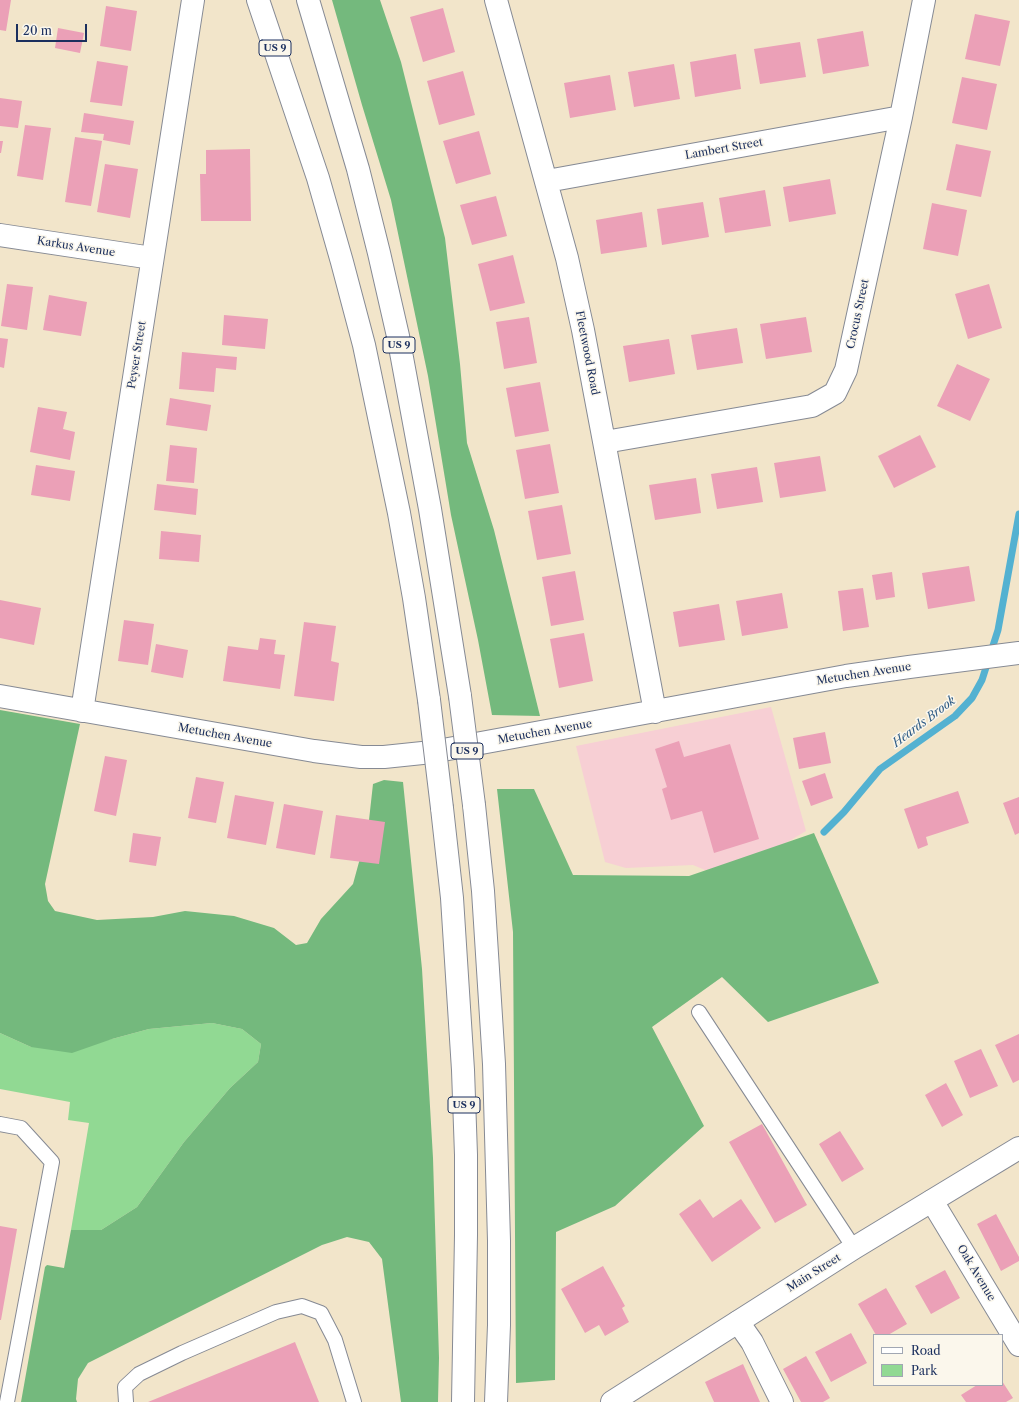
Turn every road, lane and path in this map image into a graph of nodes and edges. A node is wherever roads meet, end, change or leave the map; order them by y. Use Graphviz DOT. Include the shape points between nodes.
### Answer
graph roads {
  1 [pos="193,0"];
  2 [pos="258,0"];
  3 [pos="308,0"];
  4 [pos="496,0"];
  5 [pos="924,0"];
  6 [pos="901,117"];
  7 [pos="547,181"];
  8 [pos="0,235"];
  9 [pos="152,258"];
  10 [pos="605,442"];
  11 [pos="1013,654"];
  12 [pos="0,696"];
  13 [pos="82,710"];
  14 [pos="655,712"];
  15 [pos="699,1012"];
  16 [pos="0,1124"];
  17 [pos="1019,1148"];
  18 [pos="932,1201"];
  19 [pos="854,1248"];
  20 [pos="738,1322"];
  21 [pos="1019,1345"];
  22 [pos="496,1400"];
  23 [pos="7,1402"];
  24 [pos="126,1402"];
  25 [pos="354,1402"];
  26 [pos="464,1402"];
  27 [pos="612,1402"];
  28 [pos="782,1402"];
  1 -- 9 [label="main road, Peyser Street"];
  2 -- 26 [label="main road, US 9, bridge" via="318,178 364,345 399,513 429,700 452,898 463,1070 466,1155"];
  3 -- 22 [label="main road, US 9, bridge" via="358,169 398,336 430,509 460,696 483,891 495,1079 499,1241"];
  4 -- 7 [label="main road, Fleetwood Road"];
  5 -- 6 [label="main road, Crocus Street"];
  6 -- 7 [label="main road, Lambert Street"];
  6 -- 10 [label="main road, Crocus Street" via="846,370 835,393 812,406"];
  7 -- 10 [label="main road, Fleetwood Road" via="567,258"];
  8 -- 9 [label="main road, Karkus Avenue"];
  9 -- 13 [label="main road, Peyser Street"];
  10 -- 14 [label="main road, Fleetwood Road"];
  11 -- 14 [label="main road, Metuchen Avenue" via="846,676"];
  12 -- 13 [label="main road, Metuchen Avenue"];
  13 -- 14 [label="main road, Metuchen Avenue" via="361,757 406,756"];
  15 -- 19 [label="lane"];
  16 -- 23 [label="lane" via="21,1128 52,1162"];
  17 -- 18 [label="main road, Main Street"];
  18 -- 19 [label="main road, Main Street"];
  18 -- 21 [label="main road, Oak Avenue"];
  19 -- 20 [label="main road, Main Street"];
  20 -- 27 [label="main road, Main Street"];
  20 -- 28 [label="main road" via="752,1342"];
  24 -- 25 [label="lane" via="126,1387 139,1374 276,1312 302,1306 321,1313 335,1340"];
}
